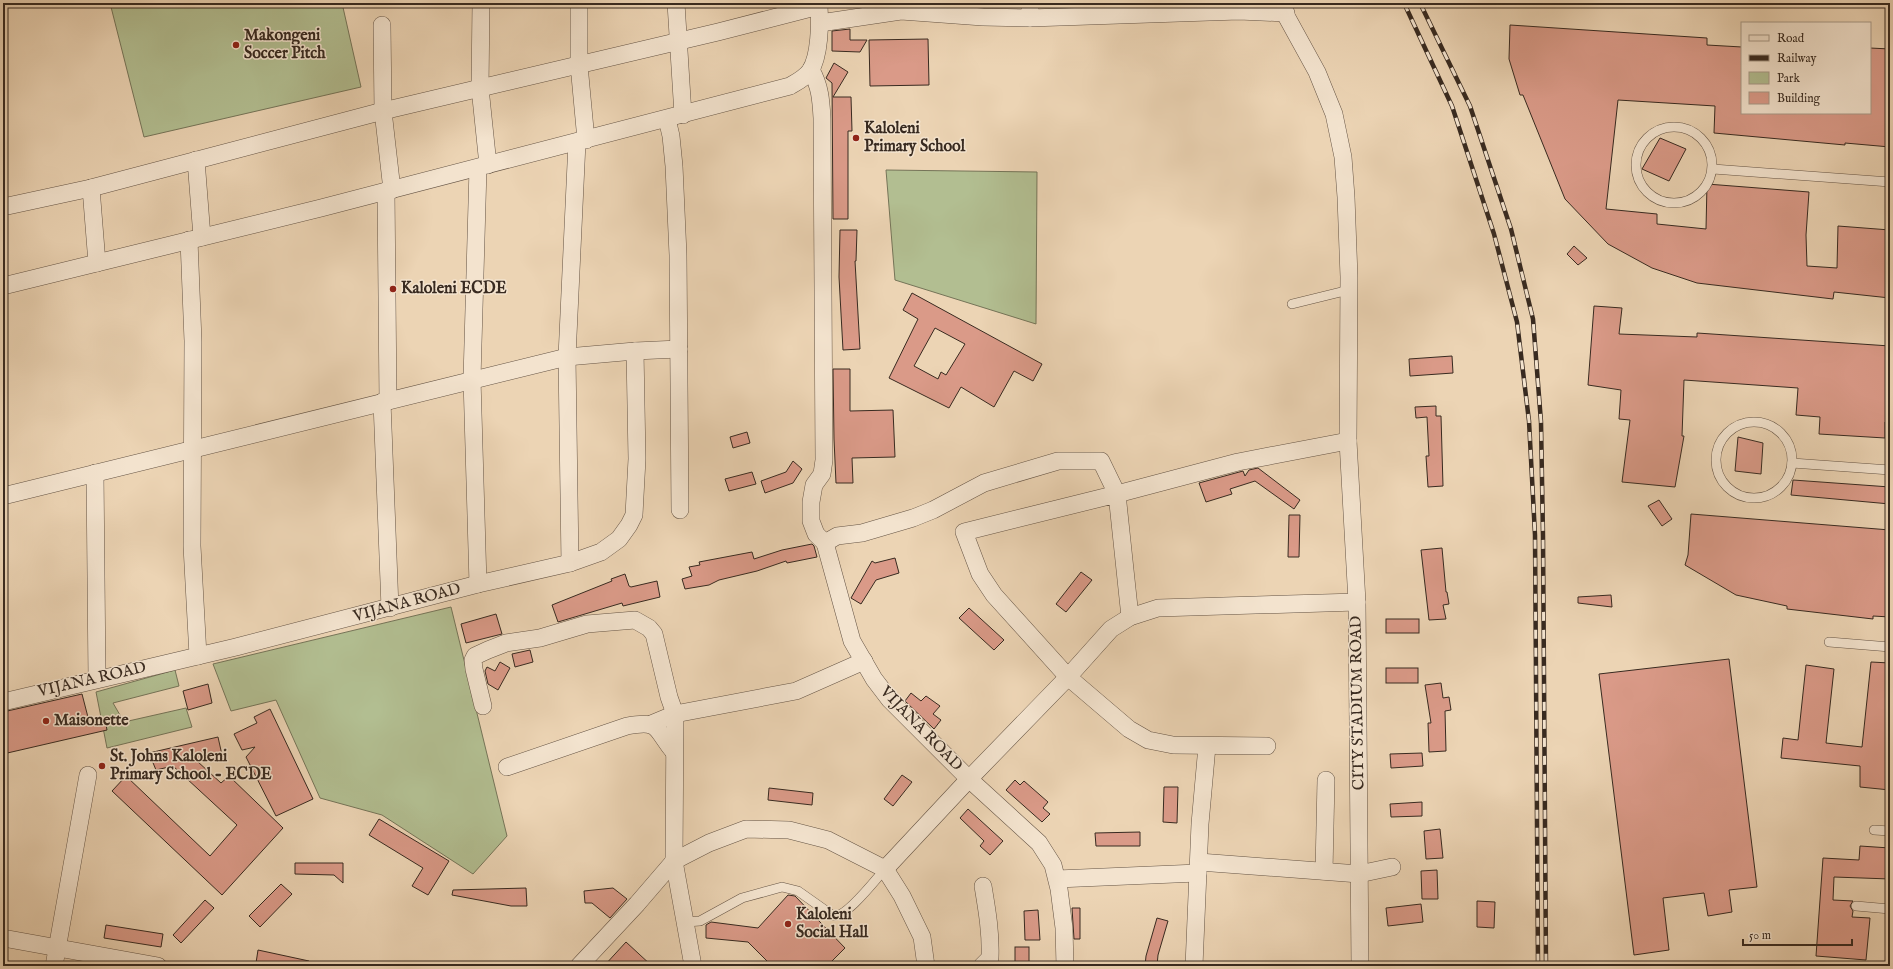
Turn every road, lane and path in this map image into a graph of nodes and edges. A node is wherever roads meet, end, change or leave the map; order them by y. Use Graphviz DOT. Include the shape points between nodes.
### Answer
graph roads {
  1 [pos="481,3"];
  2 [pos="579,3"];
  3 [pos="676,3"];
  4 [pos="819,4"];
  5 [pos="901,7"];
  6 [pos="1283,8"];
  7 [pos="960,9"];
  8 [pos="1089,9"];
  9 [pos="1030,10"];
  10 [pos="820,23"];
  11 [pos="382,24"];
  12 [pos="677,42"];
  13 [pos="579,65"];
  14 [pos="811,70"];
  15 [pos="480,88"];
  16 [pos="383,111"];
  17 [pos="675,117"];
  18 [pos="581,141"];
  19 [pos="196,160"];
  20 [pos="483,166"];
  21 [pos="1713,169"];
  22 [pos="1890,182"];
  23 [pos="91,188"];
  24 [pos="389,190"];
  25 [pos="3,207"];
  26 [pos="196,239"];
  27 [pos="98,263"];
  28 [pos="3,286"];
  29 [pos="1349,290"];
  30 [pos="1292,304"];
  31 [pos="679,349"];
  32 [pos="635,350"];
  33 [pos="567,357"];
  34 [pos="472,379"];
  35 [pos="385,401"];
  36 [pos="1348,441"];
  37 [pos="193,449"];
  38 [pos="1792,463"];
  39 [pos="1890,470"];
  40 [pos="96,473"];
  41 [pos="1117,494"];
  42 [pos="3,496"];
  43 [pos="680,510"];
  44 [pos="824,543"];
  45 [pos="570,563"];
  46 [pos="478,584"];
  47 [pos="1357,602"];
  48 [pos="390,608"];
  49 [pos="1130,617"];
  50 [pos="1830,642"];
  51 [pos="1890,646"];
  52 [pos="198,656"];
  53 [pos="864,661"];
  54 [pos="1068,676"];
  55 [pos="97,679"];
  56 [pos="3,702"];
  57 [pos="483,706"];
  58 [pos="675,714"];
  59 [pos="651,724"];
  60 [pos="1207,746"];
  61 [pos="1267,746"];
  62 [pos="674,752"];
  63 [pos="507,767"];
  64 [pos="88,775"];
  65 [pos="969,779"];
  66 [pos="1326,780"];
  67 [pos="1874,830"];
  68 [pos="1890,831"];
  69 [pos="674,861"];
  70 [pos="1392,867"];
  71 [pos="1199,868"];
  72 [pos="885,869"];
  73 [pos="1324,871"];
  74 [pos="1359,874"];
  75 [pos="1057,879"];
  76 [pos="983,886"];
  77 [pos="1856,906"];
  78 [pos="1890,909"];
  79 [pos="686,922"];
  80 [pos="3,938"];
  81 [pos="57,948"];
  82 [pos="54,966"];
  83 [pos="158,966"];
  84 [pos="578,966"];
  85 [pos="693,966"];
  86 [pos="926,966"];
  87 [pos="982,966"];
  88 [pos="1064,966"];
  89 [pos="1194,966"];
  90 [pos="1360,966"];
  1 -- 15 [label="street"];
  2 -- 13 [label="street"];
  3 -- 12 [label="street"];
  4 -- 10 [label="street"];
  4 -- 12 [label="street"];
  5 -- 7 [label="street"];
  5 -- 10 [label="street"];
  6 -- 8 [label="street" via="1239,11"];
  6 -- 29 [label="street, CITY STADIUM ROAD" via="1317,72 1337,126 1343,157 1346,197"];
  7 -- 9 [label="street"];
  8 -- 9 [label="street"];
  10 -- 14 [label="street"];
  11 -- 16 [label="street"];
  12 -- 13 [label="street"];
  12 -- 17 [label="street"];
  13 -- 15 [label="street"];
  13 -- 18 [label="street"];
  14 -- 17 [label="street" via="790,86"];
  14 -- 44 [label="street, VIJANA ROAD" via="820,90 822,118 824,295 824,460 822,474 812,491 811,521 816,534"];
  15 -- 16 [label="street"];
  15 -- 20 [label="street"];
  16 -- 19 [label="street"];
  16 -- 24 [label="street"];
  17 -- 18 [label="street"];
  17 -- 31 [label="street" via="672,136 678,255"];
  18 -- 20 [label="street"];
  18 -- 33 [label="street"];
  19 -- 23 [label="street"];
  19 -- 26 [label="street"];
  20 -- 24 [label="street"];
  20 -- 34 [label="street"];
  21 -- 21 [label="lane" via="1710,181 1703,191 1682,203 1669,203 1648,192 1640,182 1636,170 1641,146 1649,136 1660,129 1673,127 1686,129 1702,139 1712,156"];
  21 -- 22 [label="lane"];
  23 -- 25 [label="street"];
  23 -- 27 [label="street"];
  24 -- 26 [label="street"];
  24 -- 35 [label="street"];
  26 -- 27 [label="street"];
  26 -- 37 [label="street"];
  27 -- 28 [label="street"];
  29 -- 30 [label="lane"];
  29 -- 36 [label="street, CITY STADIUM ROAD"];
  31 -- 32 [label="street"];
  31 -- 43 [label="street"];
  32 -- 33 [label="street"];
  32 -- 45 [label="street, VIJANA ROAD" via="637,459 634,515 619,539 601,552"];
  33 -- 34 [label="street"];
  33 -- 45 [label="street"];
  34 -- 35 [label="street"];
  34 -- 46 [label="street"];
  35 -- 37 [label="street"];
  35 -- 48 [label="street"];
  36 -- 41 [label="street" via="1238,462"];
  36 -- 47 [label="street, CITY STADIUM ROAD"];
  37 -- 40 [label="street"];
  37 -- 52 [label="street" via="192,546"];
  38 -- 38 [label="lane" via="1791,450 1786,438 1777,429 1759,422 1740,424 1729,430 1716,452 1716,464 1723,481 1737,494 1749,498 1767,495 1782,485 1789,475"];
  38 -- 39 [label="lane"];
  40 -- 42 [label="street"];
  40 -- 55 [label="street"];
  41 -- 44 [label="street" via="1101,461 1058,461 984,483 914,518 862,533 837,536"];
  41 -- 49 [label="street"];
  41 -- 54 [label="street" via="964,532 980,574 994,594"];
  44 -- 53 [label="street, VIJANA ROAD" via="852,640"];
  45 -- 46 [label="street, VIJANA ROAD"];
  46 -- 48 [label="street, VIJANA ROAD"];
  47 -- 49 [label="street" via="1158,608"];
  47 -- 74 [label="street, CITY STADIUM ROAD"];
  48 -- 52 [label="street, VIJANA ROAD"];
  49 -- 54 [label="street" via="1111,629"];
  50 -- 51 [label="lane"];
  52 -- 55 [label="street, VIJANA ROAD"];
  53 -- 58 [label="street" via="796,691"];
  53 -- 65 [label="street, VIJANA ROAD" via="890,700"];
  54 -- 60 [label="street" via="1128,730 1148,740 1172,745"];
  54 -- 65 [label="street"];
  55 -- 56 [label="street, VIJANA ROAD"];
  57 -- 58 [label="street" via="474,669 475,656 506,643 540,638 587,624 636,620 654,634"];
  58 -- 59 [label="street"];
  58 -- 62 [label="street"];
  59 -- 62 [label="street"];
  59 -- 63 [label="street" via="627,726"];
  60 -- 61 [label="street"];
  60 -- 71 [label="street"];
  62 -- 69 [label="street"];
  64 -- 81 [label="street"];
  65 -- 72 [label="street"];
  65 -- 75 [label="street, VIJANA ROAD" via="1039,843 1053,866"];
  66 -- 73 [label="street"];
  67 -- 68 [label="lane"];
  69 -- 72 [label="street" via="746,829 789,830 828,840"];
  69 -- 79 [label="street"];
  69 -- 84 [label="street"];
  70 -- 74 [label="street"];
  71 -- 73 [label="street"];
  71 -- 75 [label="street"];
  71 -- 89 [label="street"];
  72 -- 79 [label="lane" via="848,910 838,916 832,915 798,891 782,887 742,898 700,921"];
  72 -- 86 [label="street" via="902,896 922,937"];
  73 -- 74 [label="street"];
  74 -- 90 [label="street, CITY STADIUM ROAD"];
  75 -- 88 [label="street, VIJANA ROAD" via="1064,928"];
  76 -- 87 [label="street" via="990,928 990,958"];
  77 -- 78 [label="lane"];
  79 -- 85 [label="street"];
  80 -- 81 [label="street"];
  81 -- 82 [label="street"];
  81 -- 83 [label="street"];
}
